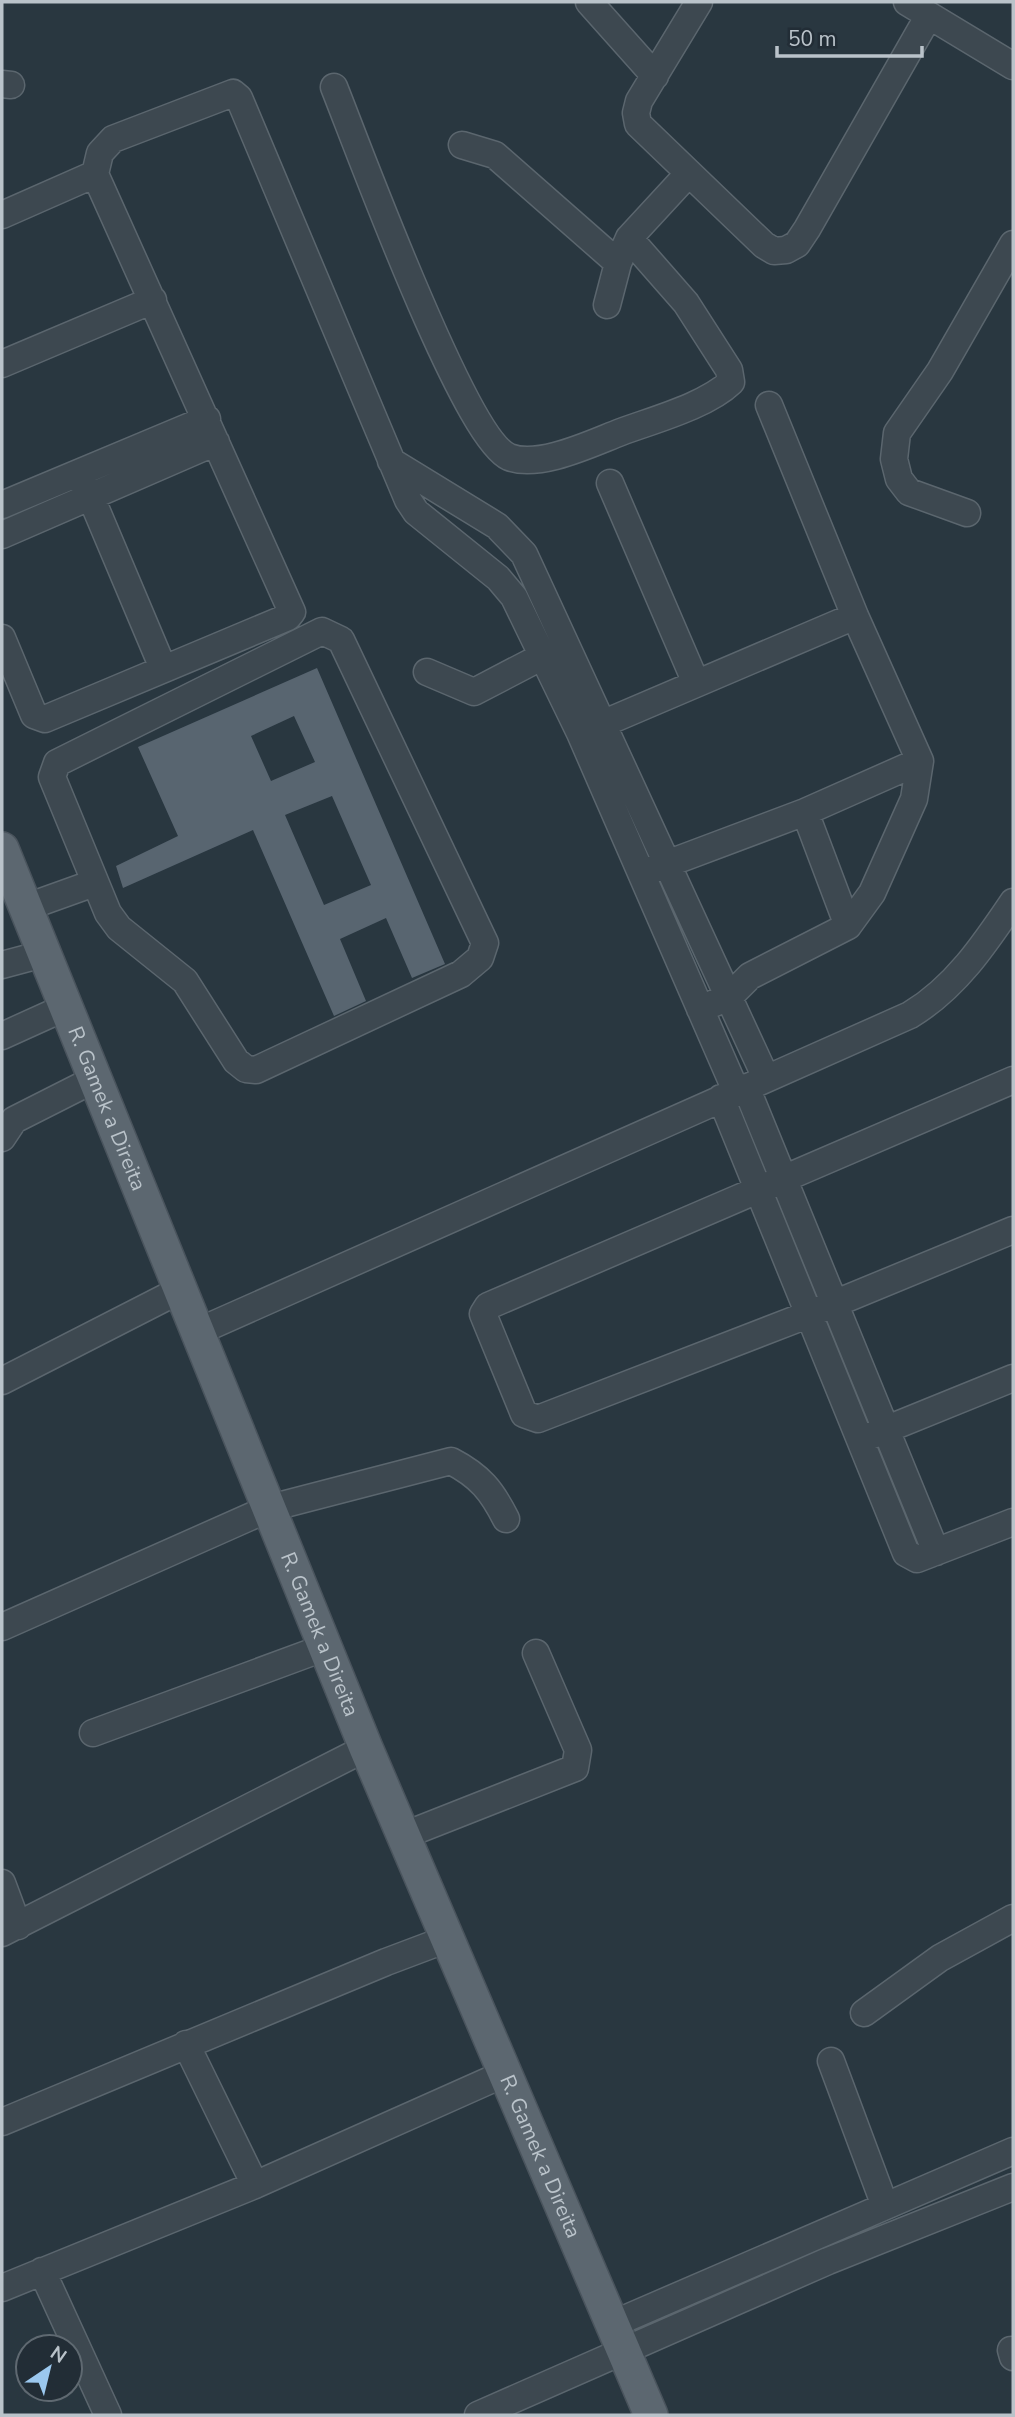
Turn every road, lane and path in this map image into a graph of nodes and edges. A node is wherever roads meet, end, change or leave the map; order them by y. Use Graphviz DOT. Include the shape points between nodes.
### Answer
graph roads {
  1 [pos="589,2"];
  2 [pos="699,2"];
  3 [pos="918,9"];
  4 [pos="1013,66"];
  5 [pos="655,76"];
  6 [pos="334,87"];
  7 [pos="462,145"];
  8 [pos="688,173"];
  9 [pos="95,174"];
  10 [pos="2,215"];
  11 [pos="629,238"];
  12 [pos="1013,244"];
  13 [pos="618,263"];
  14 [pos="153,300"];
  15 [pos="607,305"];
  16 [pos="2,364"];
  17 [pos="769,405"];
  18 [pos="211,431"];
  19 [pos="391,461"];
  20 [pos="80,472"];
  21 [pos="610,482"];
  22 [pos="90,497"];
  23 [pos="2,505"];
  24 [pos="967,513"];
  25 [pos="2,535"];
  26 [pos="855,616"];
  27 [pos="2,638"];
  28 [pos="543,656"];
  29 [pos="163,668"];
  30 [pos="427,672"];
  31 [pos="696,683"];
  32 [pos="591,729"];
  33 [pos="920,761"];
  34 [pos="805,812"];
  35 [pos="2,849"];
  36 [pos="664,862"];
  37 [pos="640,875"];
  38 [pos="94,883"];
  39 [pos="1013,902"];
  40 [pos="27,907"];
  41 [pos="848,926"];
  42 [pos="43,954"];
  43 [pos="2,965"];
  44 [pos="717,971"];
  45 [pos="750,976"];
  46 [pos="688,980"];
  47 [pos="729,997"];
  48 [pos="66,1007"];
  49 [pos="700,1010"];
  50 [pos="2,1036"];
  51 [pos="97,1077"];
  52 [pos="1013,1080"];
  53 [pos="742,1088"];
  54 [pos="2,1138"];
  55 [pos="785,1180"];
  56 [pos="759,1191"];
  57 [pos="1013,1230"];
  58 [pos="180,1290"];
  59 [pos="835,1304"];
  60 [pos="807,1315"];
  61 [pos="197,1332"];
  62 [pos="1013,1378"];
  63 [pos="2,1381"];
  64 [pos="886,1430"];
  65 [pos="859,1440"];
  66 [pos="270,1508"];
  67 [pos="506,1520"];
  68 [pos="1013,1522"];
  69 [pos="936,1552"];
  70 [pos="2,1627"];
  71 [pos="326,1647"];
  72 [pos="536,1653"];
  73 [pos="93,1733"];
  74 [pos="366,1748"];
  75 [pos="405,1835"];
  76 [pos="2,1883"];
  77 [pos="1013,1918"];
  78 [pos="10,1930"];
  79 [pos="447,1939"];
  80 [pos="864,2013"];
  81 [pos="186,2044"];
  82 [pos="831,2061"];
  83 [pos="506,2073"];
  84 [pos="2,2122"];
  85 [pos="1013,2151"];
  86 [pos="255,2185"];
  87 [pos="1013,2186"];
  88 [pos="885,2206"];
  89 [pos="42,2271"];
  90 [pos="2,2288"];
  91 [pos="618,2337"];
  92 [pos="107,2415"];
  93 [pos="478,2415"];
  94 [pos="651,2415"];
  1 -- 5 [label="street"];
  2 -- 5 [label="street"];
  3 -- 4 [label="street"];
  3 -- 8 [label="street" via="797,244 774,251 764,246"];
  5 -- 8 [label="street" via="639,101 638,124"];
  6 -- 11 [label="street" via="441,350 485,435 511,458 531,460 568,453 675,412 731,382 729,370 686,303"];
  7 -- 13 [label="street" via="495,155"];
  8 -- 11 [label="street"];
  9 -- 10 [label="street"];
  9 -- 14 [label="street"];
  9 -- 19 [label="street" via="100,153 113,139 228,93 236,95"];
  11 -- 13 [label="street"];
  12 -- 24 [label="street" via="940,371 898,433 894,459 899,479 909,492"];
  13 -- 15 [label="street"];
  14 -- 16 [label="street"];
  14 -- 18 [label="street"];
  17 -- 26 [label="street"];
  18 -- 20 [label="street"];
  18 -- 22 [label="street"];
  18 -- 29 [label="street" via="292,612"];
  19 -- 28 [label="street" via="416,512 508,587"];
  19 -- 32 [label="street" via="497,526 517,546"];
  20 -- 22 [label="street"];
  20 -- 23 [label="street"];
  21 -- 31 [label="street"];
  22 -- 25 [label="street"];
  22 -- 29 [label="street"];
  26 -- 31 [label="street"];
  26 -- 33 [label="street"];
  27 -- 29 [label="street" via="40,720"];
  28 -- 30 [label="street" via="474,692"];
  28 -- 32 [label="street"];
  31 -- 32 [label="street"];
  32 -- 36 [label="street"];
  32 -- 37 [label="street"];
  33 -- 34 [label="street"];
  33 -- 41 [label="street" via="914,799 872,893"];
  34 -- 36 [label="street"];
  34 -- 41 [label="street"];
  35 -- 40 [label="main road, R. Gamek a Direita"];
  36 -- 37 [label="street"];
  36 -- 44 [label="street"];
  37 -- 46 [label="street"];
  38 -- 38 [label="street" via="51,777 57,763 322,631 341,640 485,943 480,958 461,974 257,1070 246,1069 236,1061 185,981 119,928"];
  38 -- 40 [label="street"];
  39 -- 53 [label="street" via="987,941 932,1002"];
  40 -- 42 [label="main road, R. Gamek a Direita"];
  41 -- 45 [label="street"];
  42 -- 43 [label="street"];
  42 -- 48 [label="main road, R. Gamek a Direita"];
  44 -- 45 [label="street"];
  44 -- 46 [label="street"];
  44 -- 47 [label="street"];
  45 -- 47 [label="street"];
  46 -- 49 [label="street"];
  47 -- 49 [label="street"];
  47 -- 53 [label="street"];
  48 -- 50 [label="street"];
  48 -- 51 [label="main road, R. Gamek a Direita"];
  49 -- 53 [label="street"];
  51 -- 54 [label="street" via="14,1119"];
  51 -- 58 [label="main road, R. Gamek a Direita"];
  52 -- 55 [label="street"];
  53 -- 55 [label="street"];
  53 -- 56 [label="street"];
  53 -- 61 [label="street"];
  55 -- 56 [label="street"];
  55 -- 59 [label="street"];
  56 -- 60 [label="street"];
  56 -- 60 [label="street" via="488,1306 483,1314 524,1414 538,1419"];
  57 -- 59 [label="street"];
  58 -- 61 [label="main road, R. Gamek a Direita"];
  58 -- 63 [label="street"];
  59 -- 60 [label="street"];
  59 -- 64 [label="street"];
  60 -- 65 [label="street"];
  61 -- 66 [label="main road, R. Gamek a Direita"];
  62 -- 64 [label="street"];
  64 -- 65 [label="street"];
  64 -- 69 [label="street"];
  65 -- 69 [label="street" via="906,1553 917,1559"];
  66 -- 67 [label="street" via="451,1461 474,1473 491,1490"];
  66 -- 70 [label="street"];
  66 -- 71 [label="main road, R. Gamek a Direita"];
  68 -- 69 [label="street"];
  71 -- 73 [label="street"];
  71 -- 74 [label="main road, R. Gamek a Direita"];
  72 -- 75 [label="street" via="578,1750 575,1768"];
  74 -- 75 [label="main road, R. Gamek a Direita"];
  74 -- 78 [label="street"];
  75 -- 79 [label="main road, R. Gamek a Direita"];
  76 -- 78 [label="street"];
  77 -- 80 [label="street" via="940,1958"];
  79 -- 81 [label="street"];
  79 -- 83 [label="main road, R. Gamek a Direita"];
  81 -- 84 [label="street"];
  81 -- 86 [label="street"];
  82 -- 88 [label="street"];
  83 -- 86 [label="street"];
  83 -- 91 [label="main road, R. Gamek a Direita"];
  85 -- 88 [label="street"];
  86 -- 89 [label="street"];
  87 -- 91 [label="street" via="828,2261"];
  88 -- 91 [label="street"];
  89 -- 90 [label="street"];
  89 -- 92 [label="street"];
  91 -- 93 [label="street"];
  91 -- 94 [label="main road, R. Gamek a Direita"];
}
